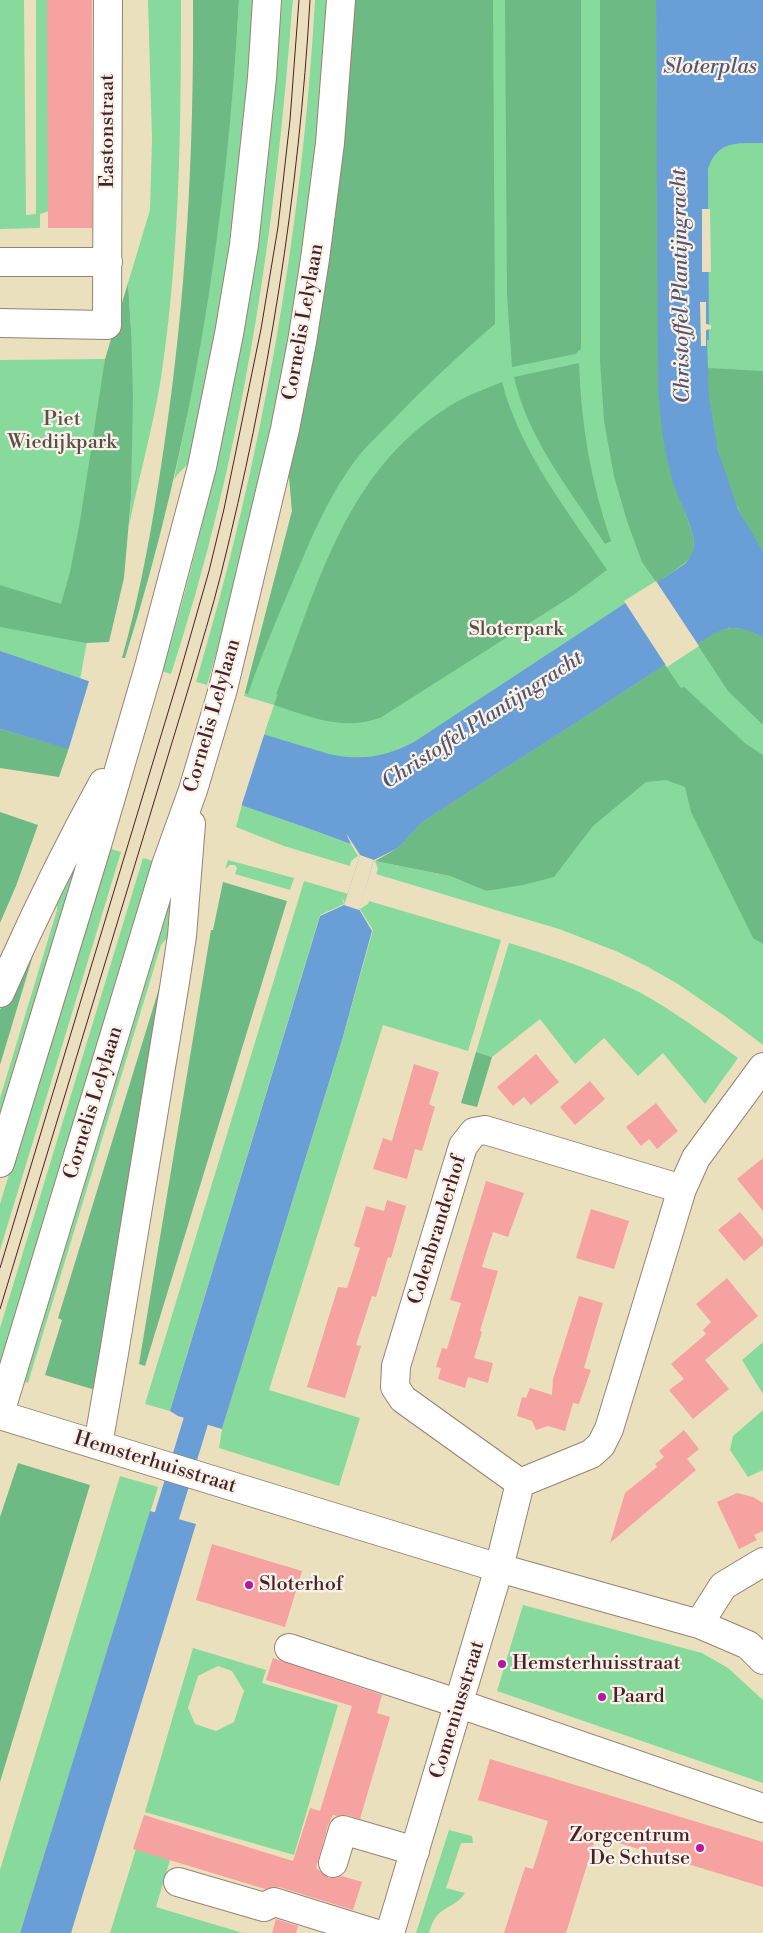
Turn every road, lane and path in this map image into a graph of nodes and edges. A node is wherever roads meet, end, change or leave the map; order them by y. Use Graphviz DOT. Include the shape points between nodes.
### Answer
graph roads {
  1 [pos="108,0"];
  2 [pos="267,0"];
  3 [pos="341,0"];
  4 [pos="0,262"];
  5 [pos="108,262"];
  6 [pos="0,323"];
  7 [pos="85,841"];
  8 [pos="177,870"];
  9 [pos="0,993"];
  10 [pos="763,1067"];
  11 [pos="0,1163"];
  12 [pos="682,1188"];
  13 [pos="0,1414"];
  14 [pos="98,1445"];
  15 [pos="520,1483"];
  16 [pos="763,1562"];
  17 [pos="499,1568"];
  18 [pos="699,1624"];
  19 [pos="290,1648"];
  20 [pos="763,1660"];
  21 [pos="460,1704"];
  22 [pos="763,1808"];
  23 [pos="415,1851"];
  24 [pos="332,1864"];
  25 [pos="178,1882"];
  26 [pos="318,1925"];
  27 [pos="374,1933"];
  28 [pos="390,1933"];
  1 -- 5 [label="street, Eastonstraat"];
  2 -- 7 [label="street" via="244,245 194,501 126,743"];
  3 -- 8 [label="street, Cornelis Lelylaan" via="330,143 302,342 274,482 223,690 193,790"];
  4 -- 5 [label="street"];
  5 -- 6 [label="street, Eastonstraat" via="107,325"];
  7 -- 9 [label="street" via="33,920"];
  7 -- 11 [label="street"];
  8 -- 13 [label="street, Cornelis Lelylaan"];
  8 -- 14 [label="street" via="175,982"];
  10 -- 12 [label="street" via="696,1158"];
  12 -- 15 [label="street" via="610,1429 601,1445 591,1454"];
  12 -- 15 [label="street, Colenbranderhof" via="485,1130 474,1132 464,1146 396,1366 395,1387 402,1399"];
  13 -- 14 [label="street, Hemsterhuisstraat"];
  14 -- 17 [label="street, Hemsterhuisstraat"];
  15 -- 17 [label="street"];
  16 -- 18 [label="street" via="723,1586"];
  17 -- 18 [label="street, Hemsterhuisstraat"];
  17 -- 21 [label="street, Comeniusstraat"];
  18 -- 20 [label="street, Hemsterhuisstraat" via="748,1645"];
  19 -- 21 [label="street"];
  21 -- 22 [label="street"];
  21 -- 23 [label="street, Comeniusstraat"];
  23 -- 24 [label="street" via="343,1830"];
  23 -- 28 [label="street, Comeniusstraat"];
  25 -- 26 [label="street" via="264,1907 274,1902"];
  26 -- 27 [label="street"];
}
